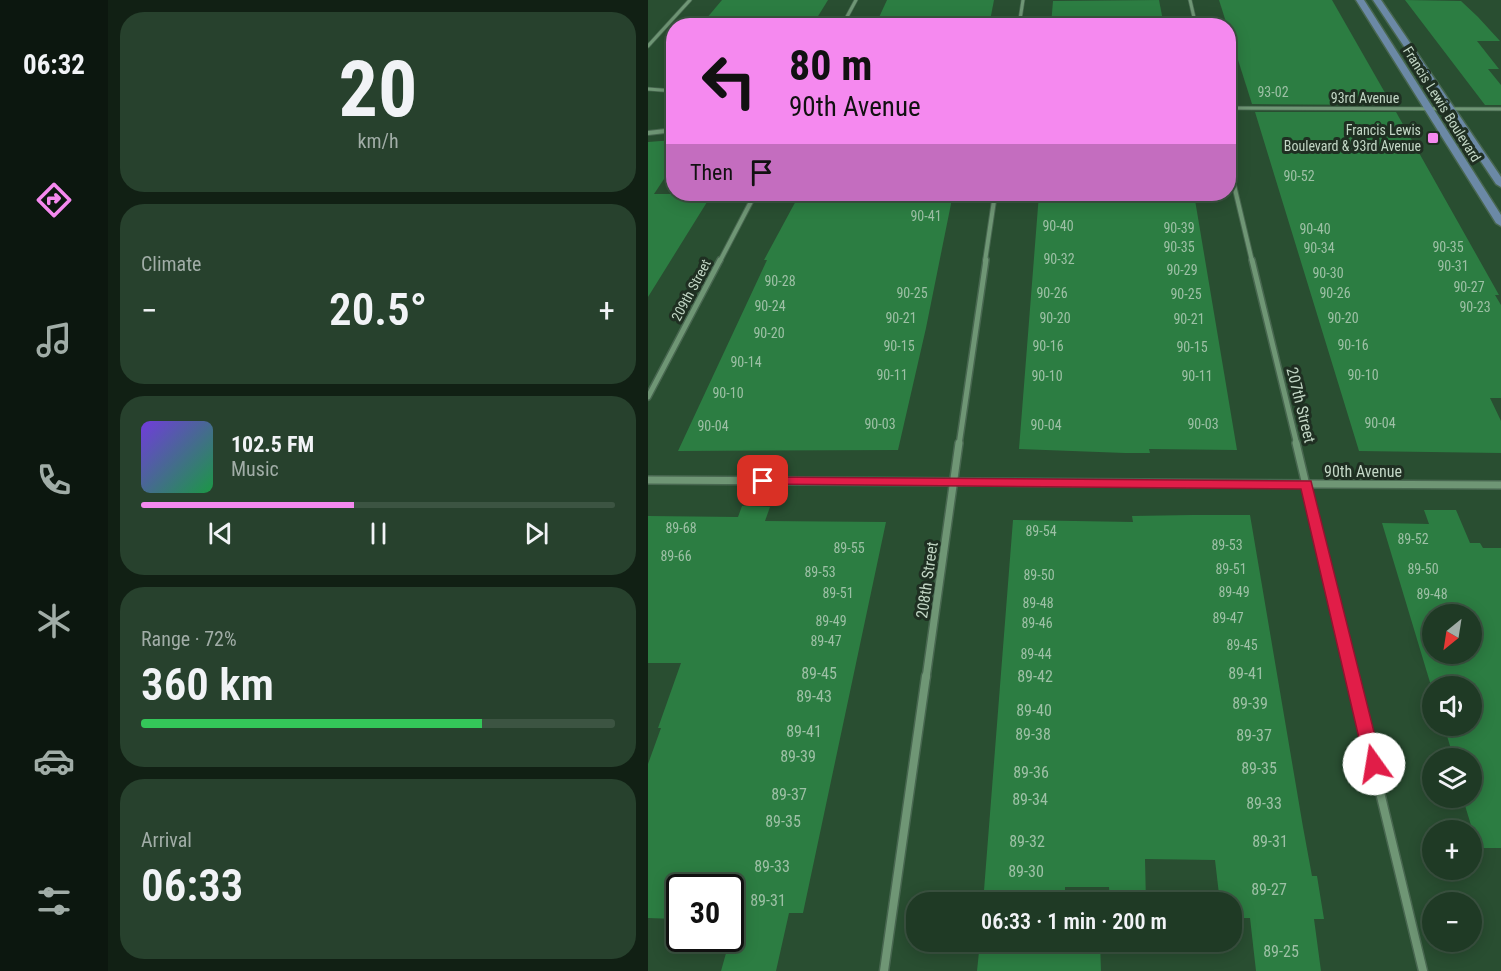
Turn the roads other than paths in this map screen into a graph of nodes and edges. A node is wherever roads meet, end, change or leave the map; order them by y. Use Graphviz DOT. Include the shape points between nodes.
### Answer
graph roads {
  1 [pos="690,0"];
  2 [pos="856,0"];
  3 [pos="1023,0"];
  4 [pos="1190,0"];
  5 [pos="1360,0"];
  6 [pos="1377,0"];
  7 [pos="674,18"];
  8 [pos="846,18"];
  9 [pos="1020,18"];
  10 [pos="1194,18"];
  11 [pos="666,26"];
  12 [pos="648,46"];
  13 [pos="648,89"];
  14 [pos="666,90"];
  15 [pos="1236,108"];
  16 [pos="1429,109"];
  17 [pos="1451,109"];
  18 [pos="1501,109"];
  19 [pos="666,131"];
  20 [pos="648,132"];
  21 [pos="1501,184"];
  22 [pos="1236,193"];
  23 [pos="751,201"];
  24 [pos="994,201"];
  25 [pos="1501,223"];
  26 [pos="648,397"];
  27 [pos="648,480"];
  28 [pos="955,482"];
  29 [pos="1306,484"];
  30 [pos="1501,485"];
  31 [pos="884,971"];
  32 [pos="1423,971"];
  1 -- 7 [label="street"];
  2 -- 8 [label="street"];
  3 -- 9 [label="street"];
  4 -- 10 [label="street"];
  5 -- 16 [label="main road, Francis Lewis Boulevard"];
  6 -- 17 [label="main road, Francis Lewis Boulevard"];
  11 -- 12 [label="street"];
  13 -- 14 [label="street"];
  15 -- 16 [label="street, 93rd Avenue"];
  16 -- 17 [label="street, 93rd Avenue"];
  16 -- 25 [label="main road, Francis Lewis Boulevard"];
  17 -- 18 [label="street, 93rd Avenue"];
  17 -- 21 [label="main road, Francis Lewis Boulevard"];
  19 -- 20 [label="street"];
  22 -- 29 [label="street, 207th Street"];
  23 -- 26 [label="street, 209th Street"];
  24 -- 28 [label="street, 208th Street"];
  27 -- 28 [label="street, 90th Avenue"];
  28 -- 29 [label="street, 90th Avenue"];
  28 -- 31 [label="street, 208th Street"];
  29 -- 30 [label="street, 90th Avenue"];
  29 -- 32 [label="street, 207th Street"];
}
